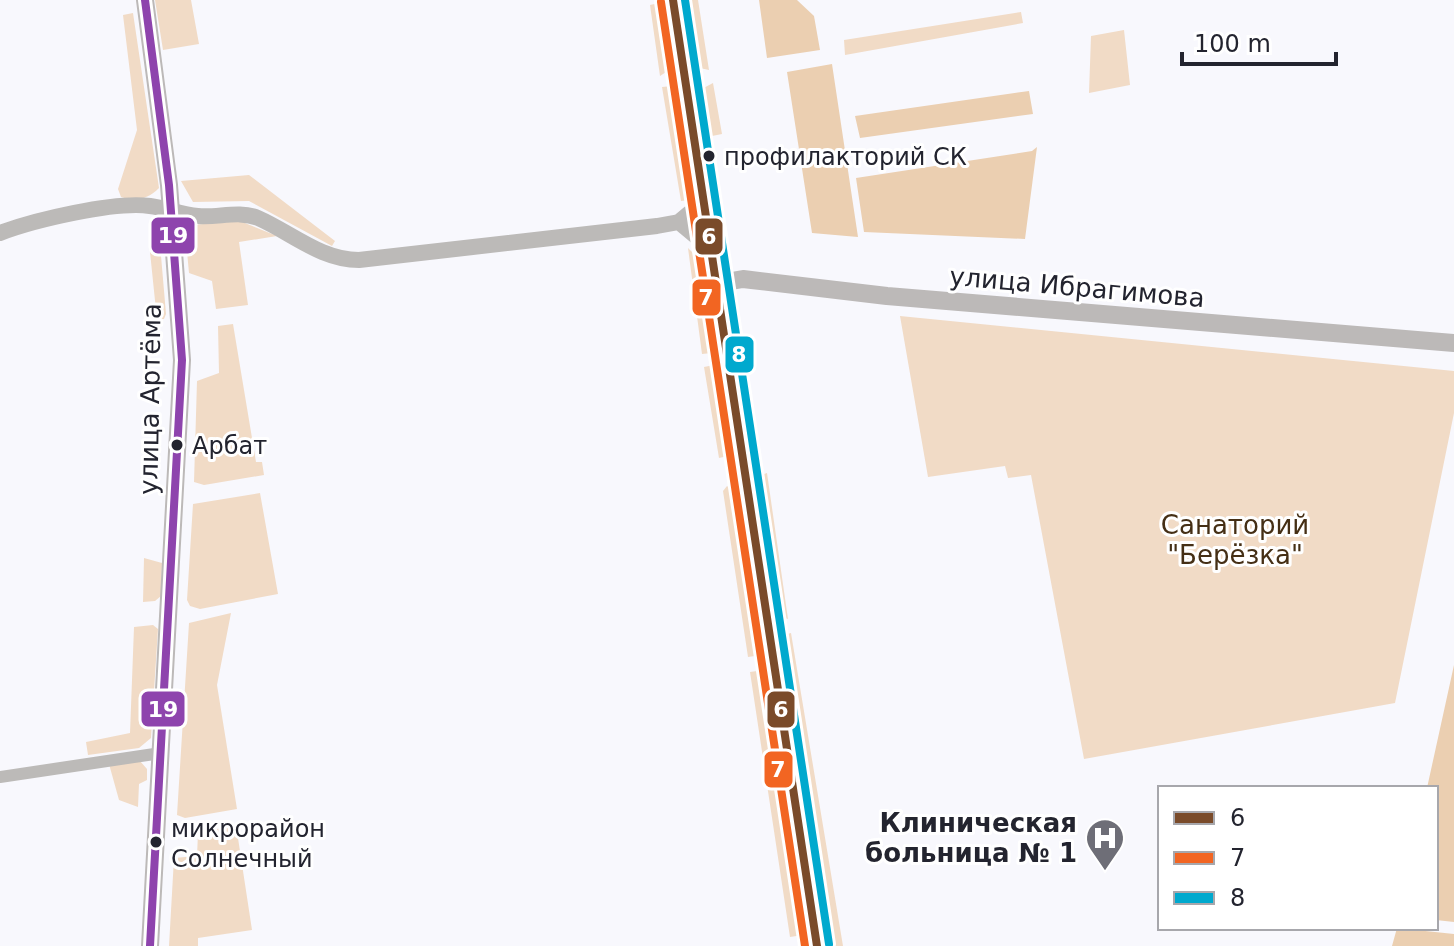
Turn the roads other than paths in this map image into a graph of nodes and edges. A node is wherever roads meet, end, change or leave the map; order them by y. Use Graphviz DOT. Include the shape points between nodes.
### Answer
graph roads {
  1 [pos="145,0"];
  2 [pos="673,0"];
  3 [pos="703,202"];
  4 [pos="171,211"];
  5 [pos="679,222"];
  6 [pos="0,233"];
  7 [pos="709,247"];
  8 [pos="743,279"];
  9 [pos="714,284"];
  10 [pos="1454,343"];
  11 [pos="161,753"];
  12 [pos="0,777"];
  13 [pos="150,946"];
  14 [pos="817,946"];
  1 -- 4 [label="main road, улица Артёма"];
  2 -- 3 [label="main road"];
  3 -- 5 [label="street"];
  3 -- 7 [label="main road"];
  4 -- 5 [label="street" via="256,217 341,260"];
  4 -- 6 [label="street" via="134,205 39,220"];
  4 -- 11 [label="main road, улица Артёма" via="182,360"];
  5 -- 7 [label="street"];
  7 -- 8 [label="main road"];
  7 -- 9 [label="main road"];
  8 -- 9 [label="main road, улица Ибрагимова"];
  8 -- 10 [label="main road, улица Ибрагимова" via="887,296"];
  9 -- 14 [label="main road"];
  11 -- 12 [label="street"];
  11 -- 13 [label="main road, улица Артёма"];
}
